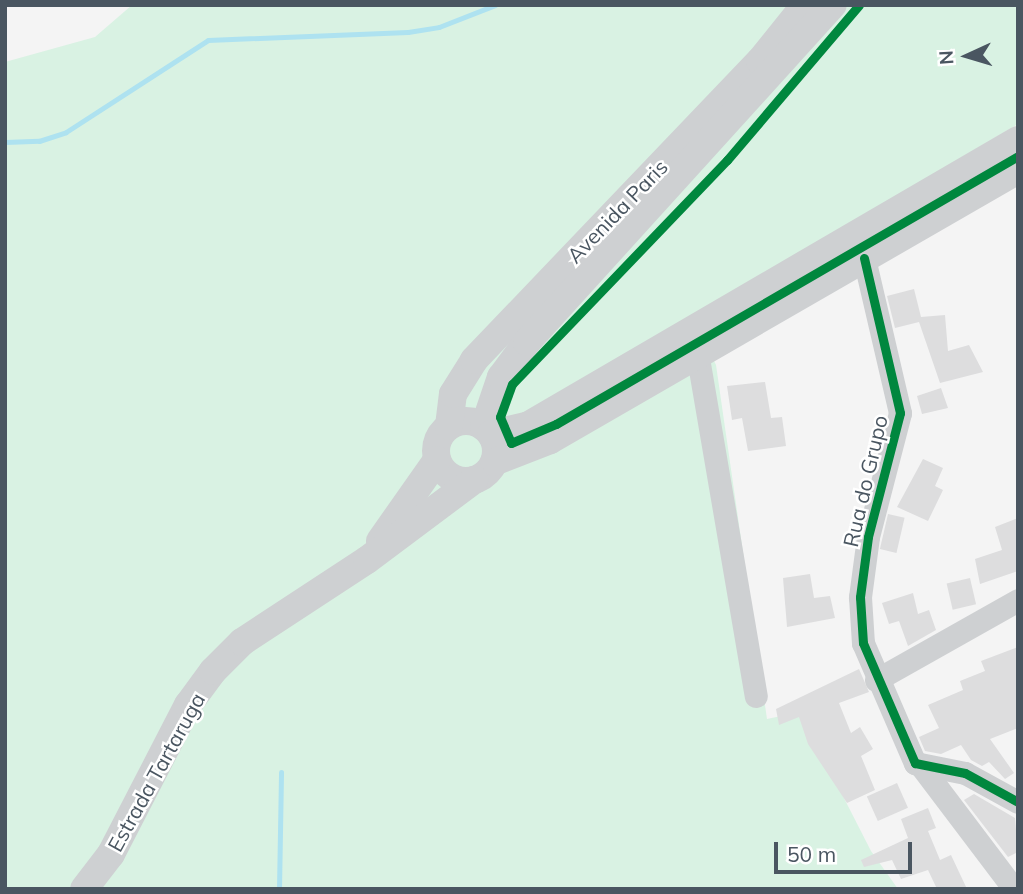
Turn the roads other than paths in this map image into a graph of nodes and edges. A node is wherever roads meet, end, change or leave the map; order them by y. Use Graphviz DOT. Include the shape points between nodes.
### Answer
graph roads {
  1 [pos="805,5"];
  2 [pos="833,5"];
  3 [pos="1018,140"];
  4 [pos="1018,170"];
  5 [pos="864,258"];
  6 [pos="697,352"];
  7 [pos="449,426"];
  8 [pos="486,451"];
  9 [pos="437,460"];
  10 [pos="367,560"];
  11 [pos="1018,600"];
  12 [pos="876,680"];
  13 [pos="756,696"];
  14 [pos="921,766"];
  15 [pos="1017,802"];
  16 [pos="1008,881"];
  17 [pos="84,889"];
  1 -- 7 [label="street, Avenida Paris" via="750,71 474,360 453,394"];
  2 -- 8 [label="street, Avenida Paris" via="527,342 501,377"];
  3 -- 8 [label="street, Estrada Tartaruga"];
  4 -- 5 [label="street, Estrada Tartaruga"];
  5 -- 6 [label="street, Estrada Tartaruga"];
  5 -- 12 [label="street, Rua do Grupo" via="900,413 868,537 860,597 863,643"];
  6 -- 8 [label="street, Estrada Tartaruga" via="550,440"];
  6 -- 13 [label="street"];
  7 -- 8 [label="street" via="467,421"];
  7 -- 9 [label="street, Avenida Paris" via="437,441"];
  8 -- 9 [label="street" via="447,475"];
  8 -- 10 [label="street, Estrada Tartaruga"];
  9 -- 10 [label="street, Estrada Tartaruga"];
  10 -- 17 [label="street, Estrada Tartaruga" via="242,642 213,671 188,705 111,854"];
  11 -- 12 [label="street"];
  12 -- 14 [label="street, Rua do Grupo" via="908,752"];
  14 -- 15 [label="street" via="965,773"];
  14 -- 16 [label="street, Rua do Grupo"];
}
